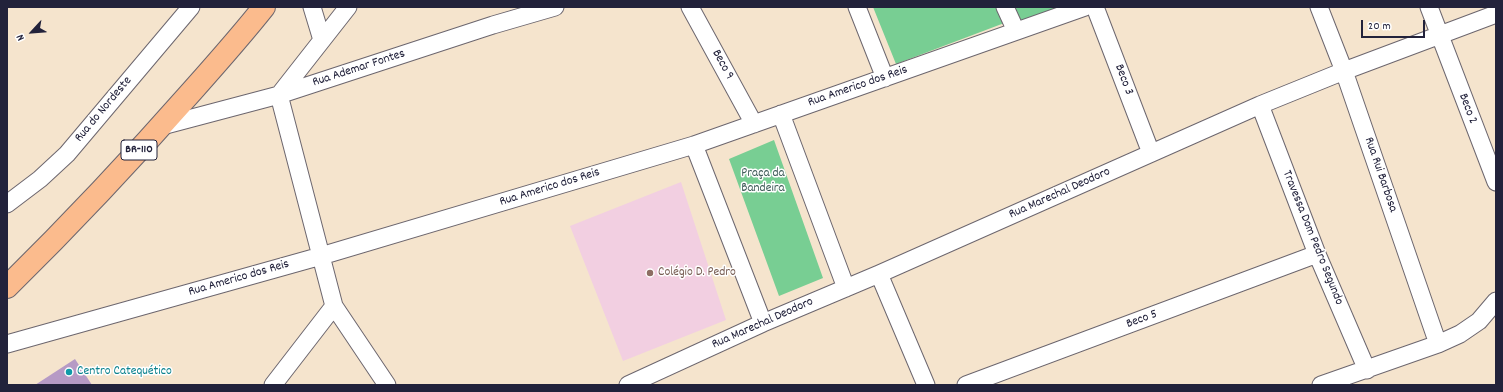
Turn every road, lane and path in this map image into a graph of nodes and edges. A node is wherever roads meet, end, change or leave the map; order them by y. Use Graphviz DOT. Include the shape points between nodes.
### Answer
graph roads {
  1 [pos="191,7"];
  2 [pos="264,7"];
  3 [pos="312,7"];
  4 [pos="348,7"];
  5 [pos="555,7"];
  6 [pos="690,7"];
  7 [pos="857,7"];
  8 [pos="1004,7"];
  9 [pos="1085,7"];
  10 [pos="1095,7"];
  11 [pos="1319,7"];
  12 [pos="1429,7"];
  13 [pos="1496,14"];
  14 [pos="1016,31"];
  15 [pos="1440,35"];
  16 [pos="322,40"];
  17 [pos="1344,71"];
  18 [pos="885,78"];
  19 [pos="279,95"];
  20 [pos="1260,105"];
  21 [pos="781,114"];
  22 [pos="754,124"];
  23 [pos="162,126"];
  24 [pos="694,145"];
  25 [pos="1151,153"];
  26 [pos="1496,182"];
  27 [pos="7,204"];
  28 [pos="1317,254"];
  29 [pos="321,256"];
  30 [pos="879,274"];
  31 [pos="7,287"];
  32 [pos="846,288"];
  33 [pos="1496,302"];
  34 [pos="334,306"];
  35 [pos="763,323"];
  36 [pos="7,344"];
  37 [pos="1438,344"];
  38 [pos="1367,370"];
  39 [pos="1332,383"];
  40 [pos="273,385"];
  41 [pos="387,385"];
  42 [pos="628,385"];
  43 [pos="926,385"];
  44 [pos="966,385"];
  1 -- 27 [label="street, Rua do Nordeste" via="67,154"];
  2 -- 23 [label="main road, BR-110"];
  3 -- 16 [label="street"];
  4 -- 16 [label="street"];
  5 -- 19 [label="street, Rua Ademar Fontes"];
  6 -- 22 [label="street, Beco 9"];
  7 -- 18 [label="street"];
  8 -- 14 [label="street"];
  9 -- 14 [label="street, Rua Americo dos Reis"];
  10 -- 25 [label="street, Beco 3"];
  11 -- 17 [label="street, Rua Rui Barbosa"];
  12 -- 15 [label="street, Beco 2"];
  13 -- 15 [label="street, Rua Marechal Deodoro"];
  14 -- 18 [label="street, Rua Americo dos Reis"];
  15 -- 17 [label="street, Rua Marechal Deodoro"];
  15 -- 26 [label="street, Beco 2"];
  16 -- 19 [label="street"];
  17 -- 20 [label="street, Rua Marechal Deodoro"];
  17 -- 37 [label="street, Rua Rui Barbosa"];
  18 -- 21 [label="street, Rua Americo dos Reis"];
  19 -- 23 [label="street, Rua Ademar Fontes"];
  19 -- 29 [label="street"];
  20 -- 25 [label="street, Rua Marechal Deodoro"];
  20 -- 28 [label="street, Travessa Dom Pedro Segundo"];
  21 -- 22 [label="street, Rua Americo dos Reis"];
  21 -- 32 [label="street"];
  22 -- 24 [label="street, Rua Americo dos Reis"];
  23 -- 31 [label="main road, BR-110"];
  24 -- 29 [label="street, Rua Americo dos Reis"];
  24 -- 35 [label="street"];
  25 -- 30 [label="street, Rua Marechal Deodoro"];
  28 -- 38 [label="street, Travessa Dom Pedro Segundo"];
  28 -- 44 [label="street, Beco 5"];
  29 -- 34 [label="street"];
  29 -- 36 [label="street, Rua Americo dos Reis"];
  30 -- 32 [label="street, Rua Marechal Deodoro"];
  30 -- 43 [label="street"];
  32 -- 35 [label="street, Rua Marechal Deodoro"];
  33 -- 37 [label="street" via="1479,321 1460,334"];
  34 -- 40 [label="street"];
  34 -- 41 [label="street"];
  35 -- 42 [label="street, Rua Marechal Deodoro"];
  37 -- 38 [label="street"];
  38 -- 39 [label="street"];
}
